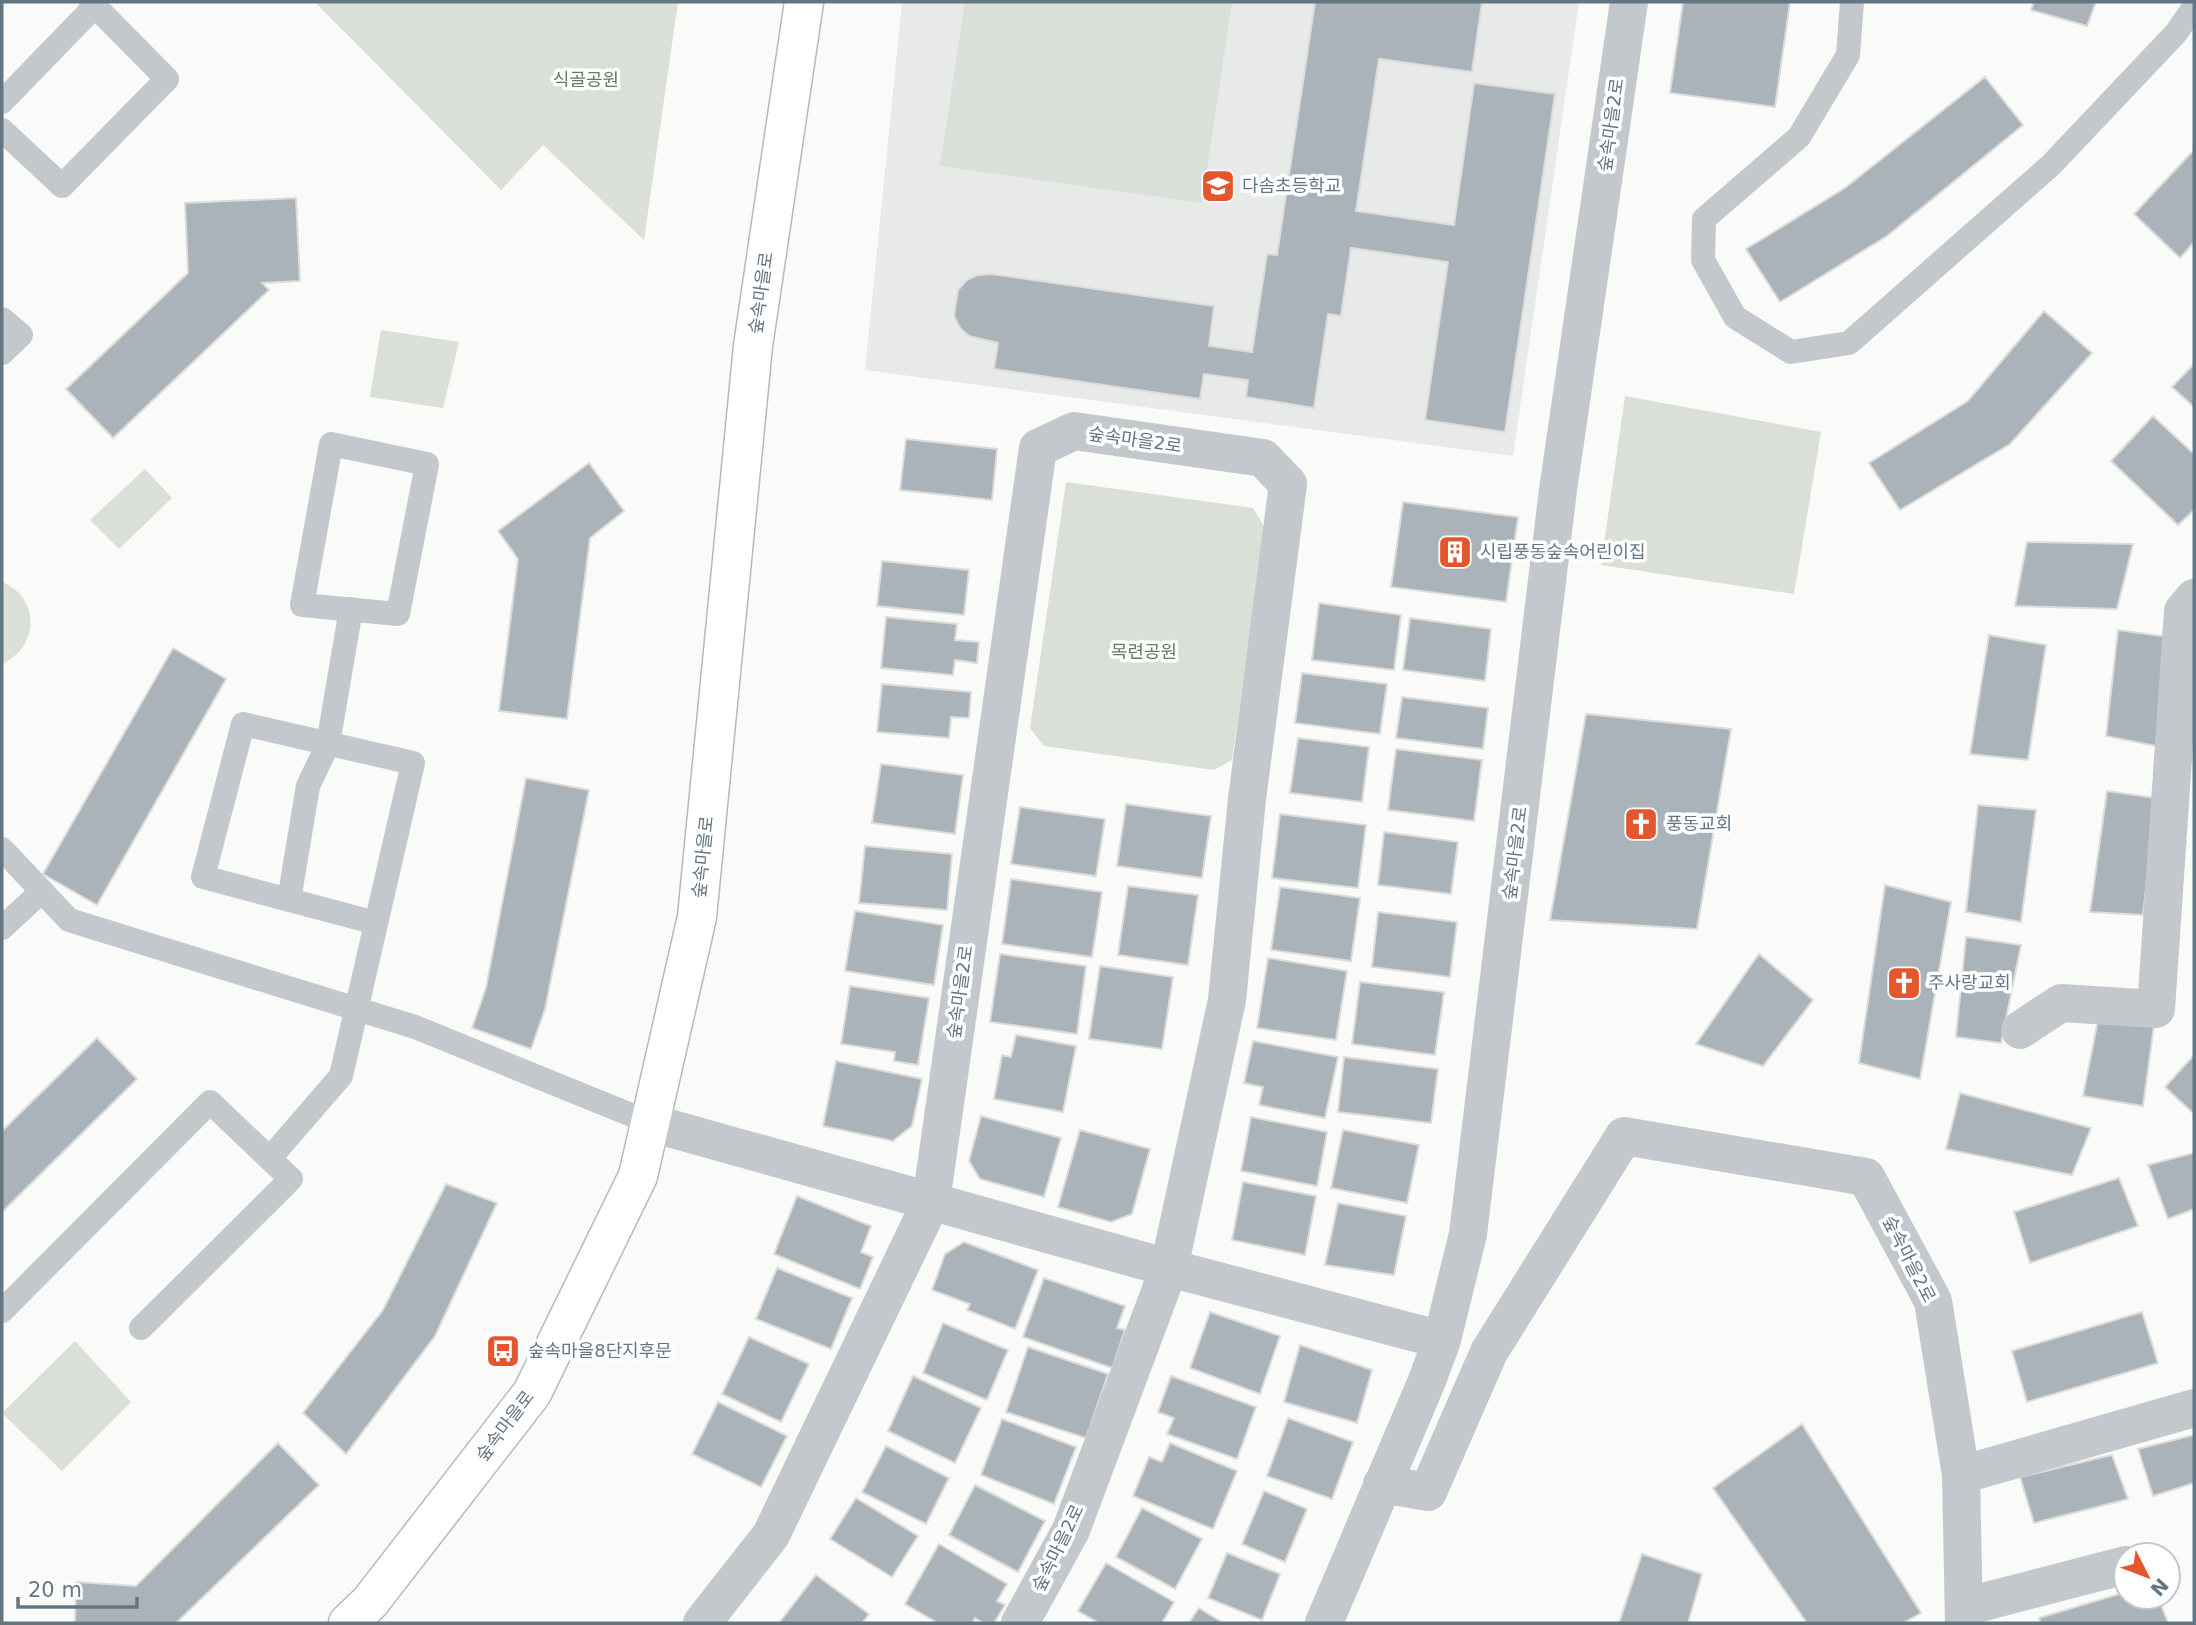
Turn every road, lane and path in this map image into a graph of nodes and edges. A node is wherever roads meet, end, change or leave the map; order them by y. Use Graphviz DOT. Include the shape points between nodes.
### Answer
graph roads {
  1 [pos="803,2"];
  2 [pos="1629,2"];
  3 [pos="1852,2"];
  4 [pos="93,4"];
  5 [pos="2194,7"];
  6 [pos="2,102"];
  7 [pos="2,130"];
  8 [pos="2,319"];
  9 [pos="2,354"];
  10 [pos="2194,598"];
  11 [pos="351,609"];
  12 [pos="328,744"];
  13 [pos="2,849"];
  14 [pos="41,891"];
  15 [pos="289,900"];
  16 [pos="376,923"];
  17 [pos="2,928"];
  18 [pos="357,1009"];
  19 [pos="2020,1030"];
  20 [pos="651,1123"];
  21 [pos="271,1157"];
  22 [pos="931,1202"];
  23 [pos="1169,1268"];
  24 [pos="2,1311"];
  25 [pos="141,1328"];
  26 [pos="1442,1340"];
  27 [pos="2194,1408"];
  28 [pos="1961,1475"];
  29 [pos="1382,1484"];
  30 [pos="2112,1569"];
  31 [pos="1964,1615"];
  32 [pos="348,1623"];
  33 [pos="702,1623"];
  34 [pos="1020,1623"];
  35 [pos="1324,1623"];
  1 -- 20 [label="main road, 숲속마을로" via="753,346 697,917"];
  2 -- 26 [label="street, 숲속마을2로" via="1558,490 1468,1234"];
  3 -- 5 [label="lane" via="1847,55 1799,136 1704,219 1703,260 1735,317 1791,352 1849,343 2050,165 2176,33"];
  4 -- 6 [label="lane"];
  4 -- 7 [label="lane" via="167,79 62,186"];
  8 -- 9 [label="lane" via="21,335"];
  10 -- 19 [label="street" via="2183,611 2156,1009 2061,1003"];
  11 -- 11 [label="lane" via="398,614 427,464 331,444 302,605"];
  11 -- 12 [label="lane"];
  12 -- 15 [label="lane" via="308,786"];
  12 -- 15 [label="lane" via="243,724 203,877"];
  12 -- 16 [label="lane" via="413,763"];
  13 -- 14 [label="lane"];
  14 -- 17 [label="lane"];
  14 -- 18 [label="lane" via="69,920"];
  15 -- 16 [label="lane"];
  16 -- 18 [label="lane"];
  18 -- 20 [label="lane" via="415,1027"];
  18 -- 21 [label="lane" via="341,1076"];
  20 -- 22 [label="street"];
  20 -- 32 [label="main road, 숲속마을로" via="638,1176 532,1393 370,1602"];
  21 -- 24 [label="lane" via="210,1102"];
  21 -- 25 [label="lane" via="291,1179"];
  22 -- 23 [label="street"];
  22 -- 23 [label="street, 숲속마을2로" via="1038,448 1074,431 1263,458 1288,484 1247,799 1227,1000"];
  22 -- 33 [label="street, 숲속마을2로" via="771,1535"];
  23 -- 26 [label="street"];
  23 -- 34 [label="street, 숲속마을2로" via="1071,1530"];
  26 -- 29 [label="street, 숲속마을2로"];
  27 -- 28 [label="street"];
  28 -- 29 [label="street, 숲속마을2로" via="1933,1301 1866,1177 1624,1136 1489,1352 1428,1492"];
  28 -- 31 [label="street, 숲속마을2로"];
  29 -- 35 [label="street, 숲속마을2로"];
  30 -- 31 [label="street"];
}
